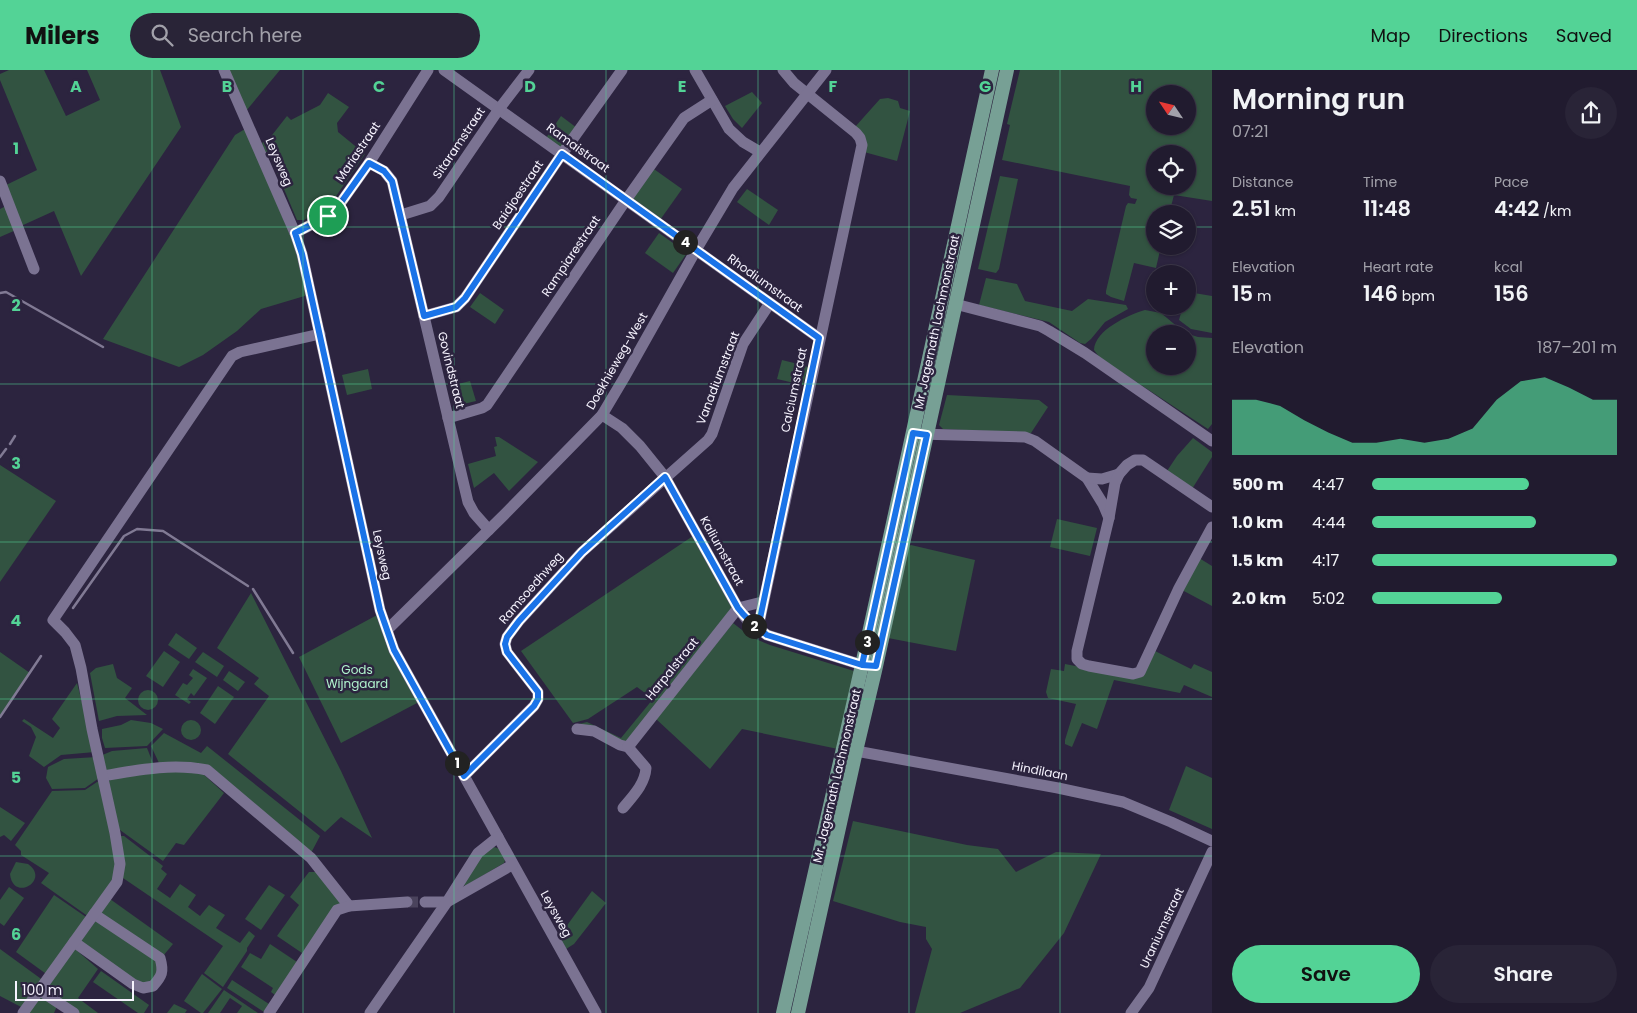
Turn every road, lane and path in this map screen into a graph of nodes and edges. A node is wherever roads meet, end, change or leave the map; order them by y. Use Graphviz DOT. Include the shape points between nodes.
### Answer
graph roads {
  1 [pos="224,70"];
  2 [pos="428,70"];
  3 [pos="444,70"];
  4 [pos="528,70"];
  5 [pos="622,70"];
  6 [pos="695,70"];
  7 [pos="783,70"];
  8 [pos="826,70"];
  9 [pos="992,70"];
  10 [pos="1007,70"];
  11 [pos="807,94"];
  12 [pos="712,100"];
  13 [pos="499,109"];
  14 [pos="760,152"];
  15 [pos="562,154"];
  16 [pos="369,163"];
  17 [pos="0,181"];
  18 [pos="973,192"];
  19 [pos="626,200"];
  20 [pos="401,215"];
  21 [pos="295,233"];
  22 [pos="696,250"];
  23 [pos="34,269"];
  24 [pos="952,298"];
  25 [pos="770,303"];
  26 [pos="424,316"];
  27 [pos="320,334"];
  28 [pos="819,338"];
  29 [pos="602,416"];
  30 [pos="448,418"];
  31 [pos="920,434"];
  32 [pos="1212,441"];
  33 [pos="1119,474"];
  34 [pos="665,477"];
  35 [pos="1087,478"];
  36 [pos="1212,507"];
  37 [pos="1109,518"];
  38 [pos="1212,527"];
  39 [pos="489,530"];
  40 [pos="762,602"];
  41 [pos="738,608"];
  42 [pos="758,628"];
  43 [pos="388,630"];
  44 [pos="869,666"];
  45 [pos="577,729"];
  46 [pos="628,747"];
  47 [pos="856,751"];
  48 [pos="103,776"];
  49 [pos="464,776"];
  50 [pos="623,808"];
  51 [pos="498,837"];
  52 [pos="1212,841"];
  53 [pos="1212,852"];
  54 [pos="512,864"];
  55 [pos="407,902"];
  56 [pos="425,902"];
  57 [pos="447,902"];
  58 [pos="349,906"];
  59 [pos="94,914"];
  60 [pos="74,942"];
  61 [pos="39,990"];
  62 [pos="58,1009"];
  63 [pos="23,1013"];
  64 [pos="74,1013"];
  65 [pos="269,1013"];
  66 [pos="370,1013"];
  67 [pos="596,1013"];
  68 [pos="783,1013"];
  69 [pos="798,1013"];
  70 [pos="1131,1013"];
  1 -- 21 [label="street, Leysweg"];
  2 -- 16 [label="street, Mariastraat"];
  3 -- 13 [label="street, Ramaistraat"];
  4 -- 13 [label="street, Sitaramstraat"];
  5 -- 15 [label="street, Baidjoestraat"];
  6 -- 12 [label="street"];
  7 -- 11 [label="street, Calciumstraat"];
  8 -- 11 [label="street, Doekhieweg-West"];
  9 -- 18 [label="main road, Mr. Jagernath Lachmonstraat"];
  10 -- 18 [label="main road, Mr. Jagernath Lachmonstraat"];
  11 -- 14 [label="street, Doekhieweg-West"];
  11 -- 28 [label="street, Calciumstraat" via="856,133 862,146"];
  12 -- 14 [label="street" via="729,129"];
  12 -- 19 [label="street, Rampiarestraat" via="684,118"];
  13 -- 15 [label="street, Ramaistraat"];
  13 -- 20 [label="street, Sitaramstraat" via="435,202"];
  14 -- 22 [label="street, Doekhieweg-West" via="733,188"];
  15 -- 19 [label="street, Ramaistraat"];
  15 -- 26 [label="street, Baidjoestraat" via="465,298 456,307"];
  16 -- 20 [label="street, Govindstraat" via="392,181"];
  16 -- 21 [label="street, Mariastraat" via="337,208"];
  17 -- 23 [label="street"];
  18 -- 24 [label="main road, Mr. Jagernath Lachmonstraat"];
  19 -- 22 [label="street, Ramaistraat"];
  19 -- 30 [label="street, Rampiarestraat" via="487,405"];
  20 -- 26 [label="street, Govindstraat"];
  21 -- 27 [label="street, Leysweg"];
  22 -- 25 [label="street, Rhodiumstraat"];
  22 -- 29 [label="street, Doekhieweg-West"];
  24 -- 31 [label="main road, Mr. Jagernath Lachmonstraat"];
  24 -- 32 [label="street" via="1049,330"];
  25 -- 28 [label="street, Rhodiumstraat"];
  25 -- 34 [label="street, Vanadiumstraat" via="743,344 712,434"];
  26 -- 30 [label="street, Govindstraat"];
  27 -- 43 [label="street, Leysweg" via="380,610"];
  27 -- 48 [label="street" via="232,356 53,620 74,645 82,668"];
  28 -- 40 [label="street, Calciumstraat"];
  29 -- 34 [label="street, Kaliumstraat" via="622,428"];
  29 -- 39 [label="street, Doekhieweg-West"];
  30 -- 39 [label="street, Govindstraat" via="468,502"];
  31 -- 35 [label="street" via="1026,437"];
  31 -- 44 [label="main road, Mr. Jagernath Lachmonstraat"];
  33 -- 35 [label="street" via="1102,479"];
  33 -- 36 [label="street" via="1132,460 1143,460"];
  33 -- 37 [label="street"];
  34 -- 41 [label="street, Kaliumstraat"];
  34 -- 49 [label="street, Ramsoedhweg" via="582,552 507,637 507,652 538,692 538,699"];
  35 -- 37 [label="street"];
  37 -- 38 [label="street" via="1077,659 1088,666 1133,674 1140,672"];
  39 -- 43 [label="street, Doekhieweg-West"];
  40 -- 41 [label="street"];
  40 -- 42 [label="street, Calciumstraat"];
  41 -- 42 [label="street, Kaliumstraat"];
  41 -- 46 [label="street, Harpalstraat"];
  42 -- 44 [label="street, Kaliumstraat" via="767,635"];
  43 -- 49 [label="street, Leysweg" via="394,650"];
  44 -- 47 [label="main road, Mr. Jagernath Lachmonstraat"];
  44 -- 68 [label="main road, Mr. Jagernath Lachmonstraat"];
  45 -- 46 [label="street" via="594,731"];
  46 -- 50 [label="street" via="646,768 646,777"];
  47 -- 52 [label="street, Hindilaan" via="1123,802"];
  47 -- 69 [label="main road, Mr. Jagernath Lachmonstraat"];
  48 -- 58 [label="street" via="168,766 207,770 311,858"];
  48 -- 59 [label="street" via="120,864 117,882"];
  49 -- 51 [label="street, Leysweg"];
  51 -- 54 [label="street, Leysweg"];
  51 -- 57 [label="street" via="478,853"];
  53 -- 70 [label="street, Uraniumstraat" via="1149,988"];
  54 -- 57 [label="street"];
  54 -- 67 [label="street, Leysweg"];
  55 -- 58 [label="street"];
  56 -- 57 [label="street"];
  57 -- 66 [label="street"];
  58 -- 65 [label="street" via="337,910"];
  59 -- 60 [label="street"];
  59 -- 60 [label="street" via="160,958 163,968 160,978 153,986 144,988 133,984"];
  60 -- 61 [label="street"];
  61 -- 62 [label="street"];
  61 -- 63 [label="street"];
  62 -- 64 [label="street"];
}
